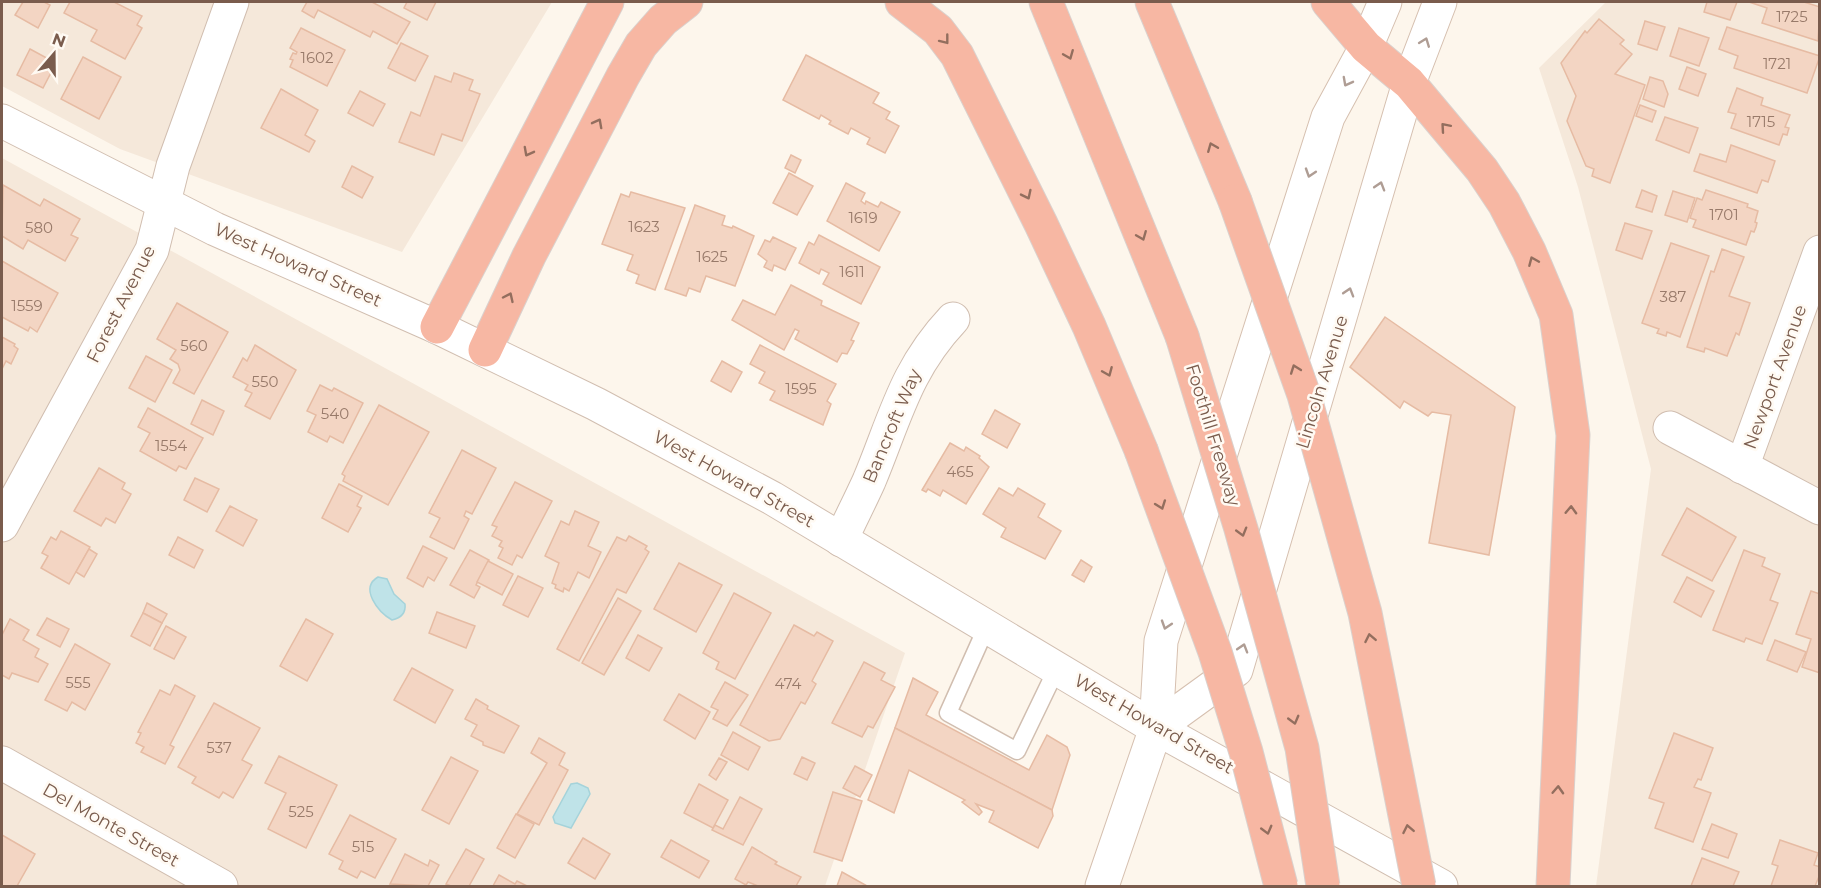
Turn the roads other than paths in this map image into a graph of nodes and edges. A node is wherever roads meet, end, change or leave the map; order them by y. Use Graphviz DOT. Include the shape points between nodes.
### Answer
graph roads {
  1 [pos="232,2"];
  2 [pos="607,2"];
  3 [pos="686,2"];
  4 [pos="902,2"];
  5 [pos="1046,2"];
  6 [pos="1152,2"];
  7 [pos="1328,2"];
  8 [pos="1385,2"];
  9 [pos="1440,2"];
  10 [pos="1366,47"];
  11 [pos="1409,84"];
  12 [pos="2,121"];
  13 [pos="164,204"];
  14 [pos="1820,252"];
  15 [pos="953,319"];
  16 [pos="437,327"];
  17 [pos="485,350"];
  18 [pos="1670,428"];
  19 [pos="1742,467"];
  20 [pos="1820,508"];
  21 [pos="2,525"];
  22 [pos="842,540"];
  23 [pos="987,626"];
  24 [pos="1057,668"];
  25 [pos="1156,728"];
  26 [pos="2,763"];
  27 [pos="220,886"];
  28 [pos="1102,886"];
  29 [pos="1281,886"];
  30 [pos="1323,886"];
  31 [pos="1419,886"];
  32 [pos="1441,886"];
  33 [pos="1553,886"];
  1 -- 13 [label="street, Forest Avenue"];
  2 -- 16 [label="highway, one-way"];
  17 -- 3 [label="highway, one-way" via="623,76 641,45"];
  4 -- 29 [label="highway, one-way, bridge" via="938,30 957,55 1070,285 1141,450 1218,663"];
  5 -- 30 [label="highway, Foothill Freeway, one-way, bridge" via="1182,336 1302,748"];
  31 -- 6 [label="highway, one-way, bridge" via="1365,614 1304,395 1235,201"];
  7 -- 10 [label="highway"];
  8 -- 10 [label="street"];
  11 -- 9 [label="street, Lincoln Avenue, one-way"];
  10 -- 11 [label="highway"];
  10 -- 25 [label="street, one-way" via="1328,117 1161,641"];
  25 -- 11 [label="street, Lincoln Avenue, one-way" via="1236,670"];
  33 -- 11 [label="highway, one-way" via="1573,435 1556,315 1504,203 1482,170"];
  12 -- 13 [label="street, West Howard Street"];
  13 -- 16 [label="street, West Howard Street"];
  13 -- 21 [label="street, Forest Avenue" via="152,250"];
  14 -- 19 [label="street, Newport Avenue"];
  15 -- 22 [label="street, Bancroft Way" via="912,372"];
  16 -- 17 [label="street, West Howard Street"];
  17 -- 22 [label="street, West Howard Street" via="676,446"];
  18 -- 19 [label="street"];
  19 -- 20 [label="street"];
  22 -- 23 [label="street, West Howard Street"];
  23 -- 24 [label="street, West Howard Street"];
  23 -- 24 [label="lane" via="948,713 1017,751"];
  24 -- 25 [label="street, West Howard Street"];
  25 -- 28 [label="street"];
  25 -- 32 [label="street, West Howard Street"];
  26 -- 27 [label="street, Del Monte Street"];
}
